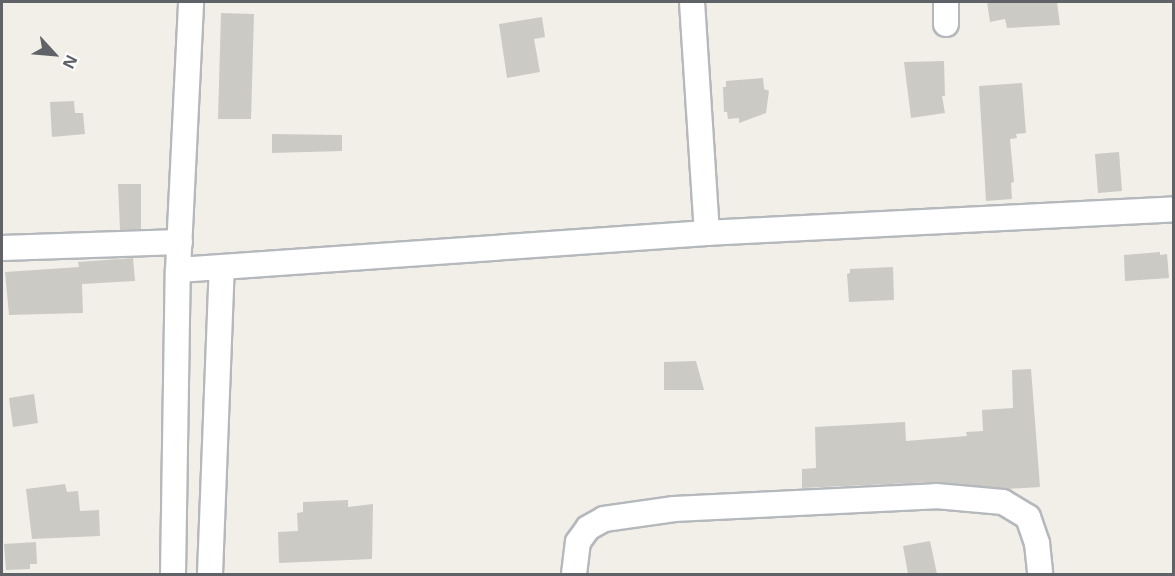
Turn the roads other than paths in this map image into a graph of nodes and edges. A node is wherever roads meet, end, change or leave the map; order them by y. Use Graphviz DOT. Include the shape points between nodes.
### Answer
graph roads {
  1 [pos="191,2"];
  2 [pos="692,2"];
  3 [pos="1173,209"];
  4 [pos="707,233"];
  5 [pos="180,242"];
  6 [pos="2,248"];
  7 [pos="222,267"];
  8 [pos="178,270"];
  9 [pos="173,574"];
  10 [pos="210,574"];
  11 [pos="574,574"];
  12 [pos="1040,574"];
  1 -- 5 [label="street"];
  2 -- 4 [label="street"];
  3 -- 4 [label="street"];
  4 -- 7 [label="street"];
  5 -- 6 [label="street"];
  5 -- 8 [label="street"];
  7 -- 8 [label="street"];
  7 -- 10 [label="street"];
  8 -- 9 [label="street"];
  11 -- 12 [label="street" via="578,542 588,528 604,519 674,509 936,496 1003,502 1028,517 1037,543"];
}
